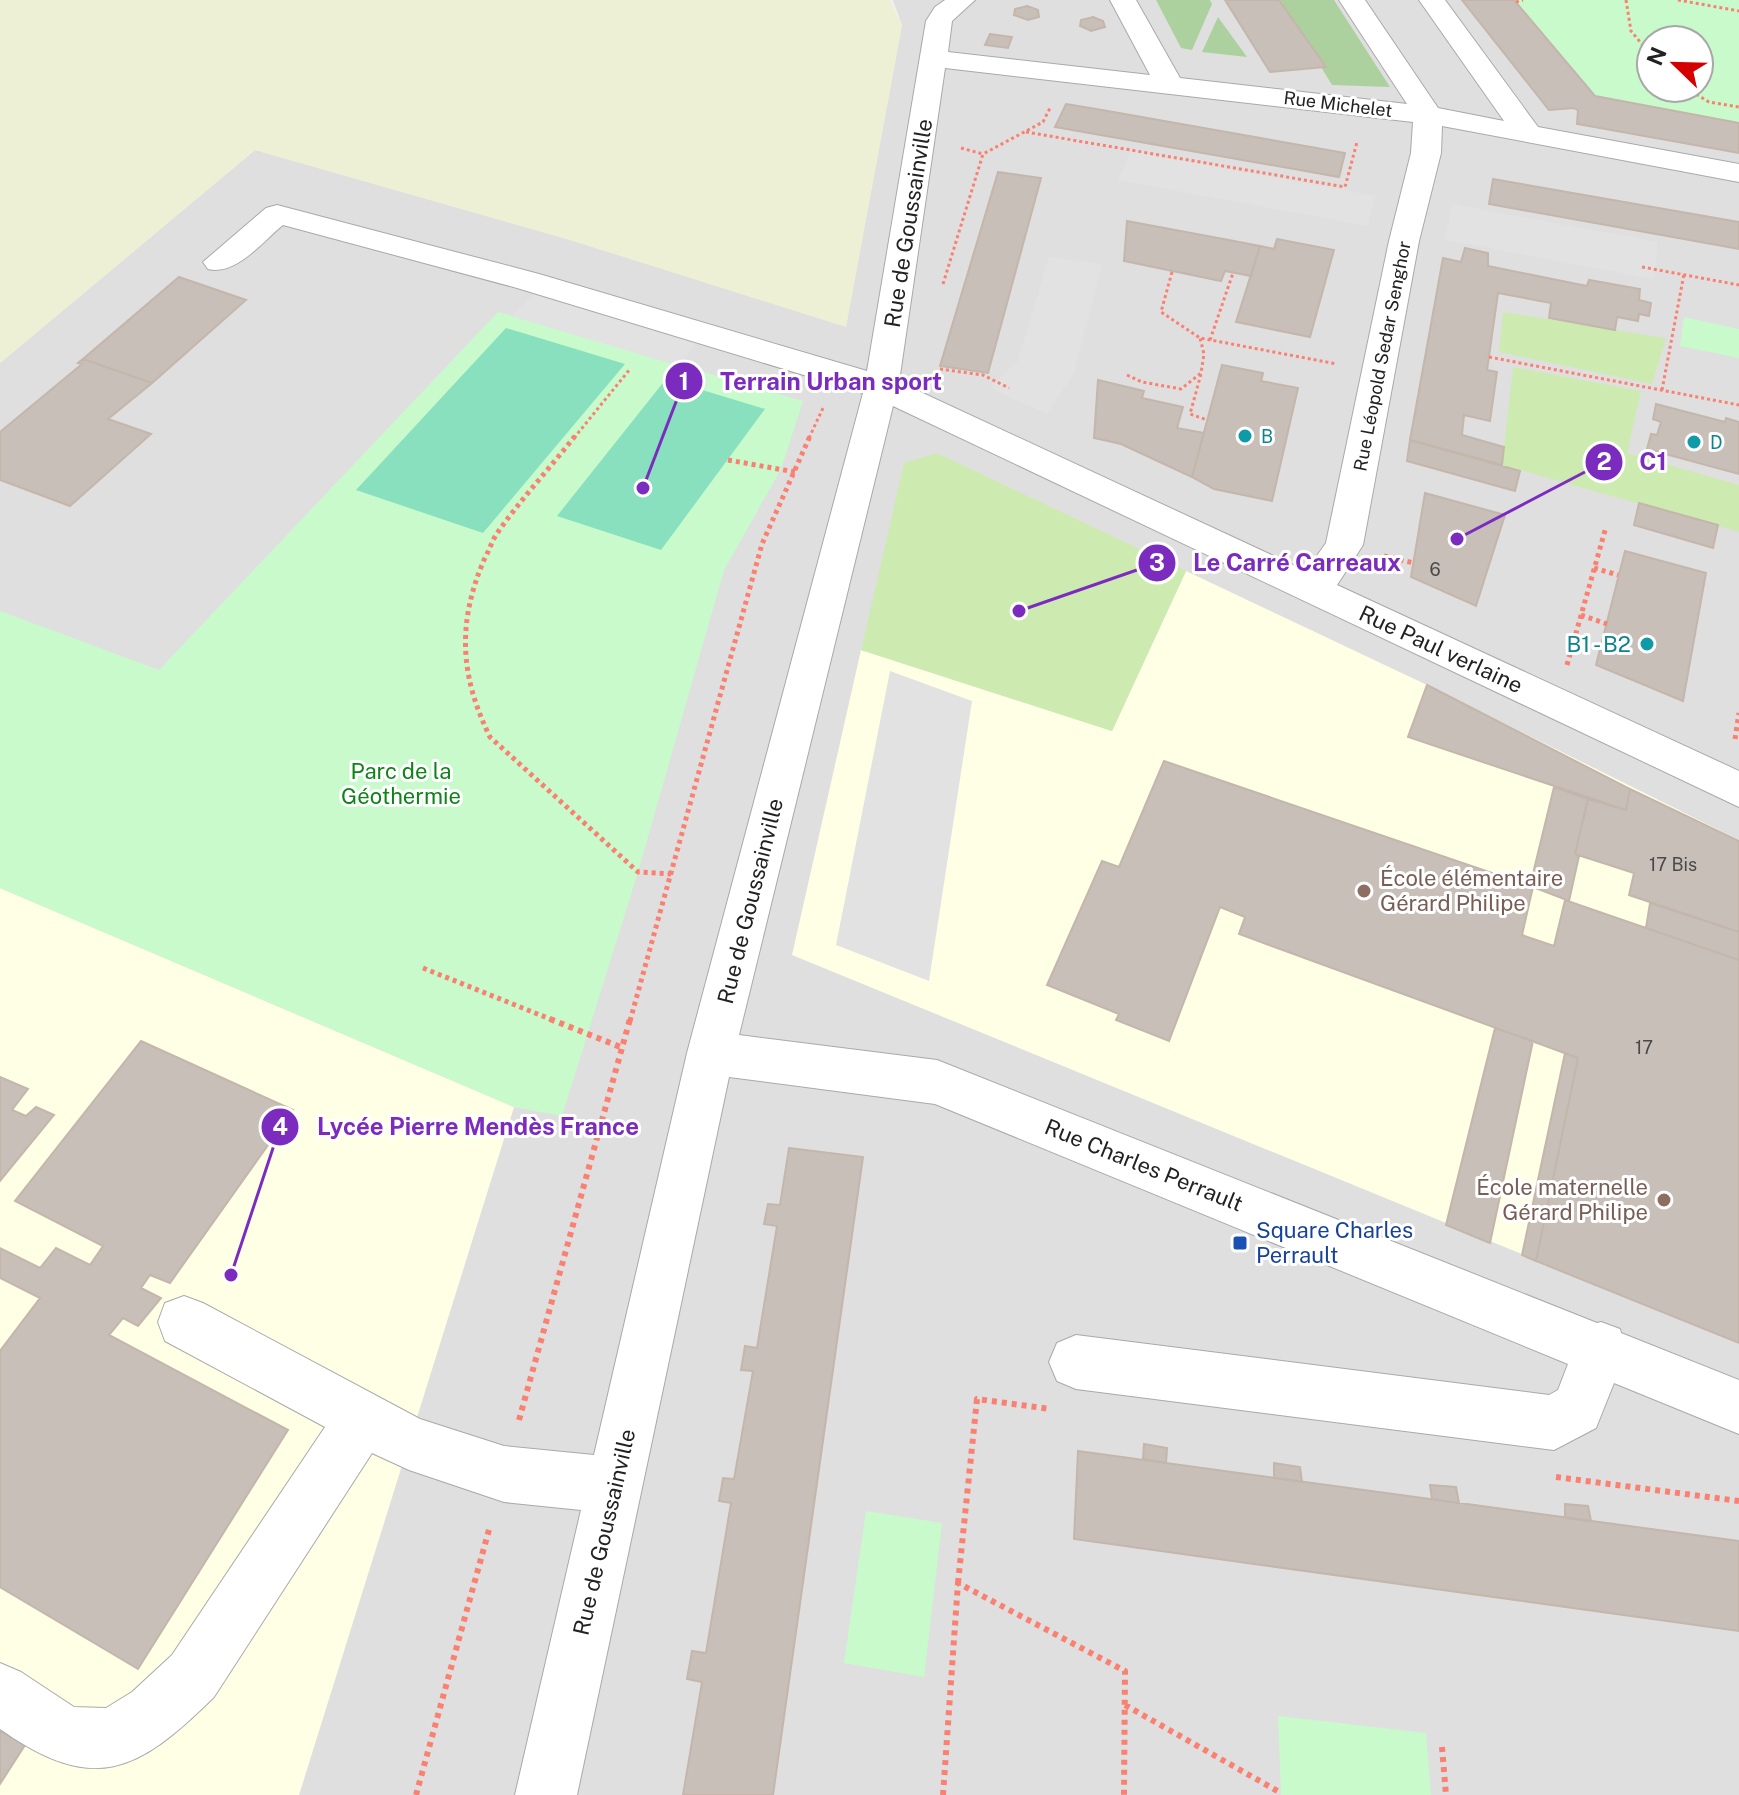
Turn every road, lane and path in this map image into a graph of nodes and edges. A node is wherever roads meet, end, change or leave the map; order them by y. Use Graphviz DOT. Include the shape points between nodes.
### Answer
graph roads {
  1 [pos="1123,0"];
  2 [pos="1352,0"];
  3 [pos="1432,0"];
  4 [pos="1523,0"];
  5 [pos="1626,0"];
  6 [pos="1678,0"];
  7 [pos="1516,2"];
  8 [pos="950,3"];
  9 [pos="1739,11"];
  10 [pos="1635,36"];
  11 [pos="934,59"];
  12 [pos="1064,73"];
  13 [pos="1169,84"];
  14 [pos="1715,103"];
  15 [pos="1739,107"];
  16 [pos="1428,115"];
  17 [pos="1025,131"];
  18 [pos="1527,132"];
  19 [pos="1426,153"];
  20 [pos="1739,173"];
  21 [pos="219,262"];
  22 [pos="1642,267"];
  23 [pos="1172,272"];
  24 [pos="1233,273"];
  25 [pos="1684,274"];
  26 [pos="1739,285"];
  27 [pos="943,286"];
  28 [pos="1200,338"];
  29 [pos="1210,340"];
  30 [pos="889,341"];
  31 [pos="1489,357"];
  32 [pos="630,369"];
  33 [pos="1378,371"];
  34 [pos="1201,373"];
  35 [pos="1127,375"];
  36 [pos="866,381"];
  37 [pos="1009,388"];
  38 [pos="1662,390"];
  39 [pos="1739,405"];
  40 [pos="1207,420"];
  41 [pos="728,460"];
  42 [pos="795,472"];
  43 [pos="1606,527"];
  44 [pos="1594,568"];
  45 [pos="1618,575"];
  46 [pos="1314,589"];
  47 [pos="1581,615"];
  48 [pos="1607,624"];
  49 [pos="1566,666"];
  50 [pos="1739,713"];
  51 [pos="1734,743"];
  52 [pos="1739,790"];
  53 [pos="671,874"];
  54 [pos="423,968"];
  55 [pos="623,1048"];
  56 [pos="711,1053"];
  57 [pos="184,1322"];
  58 [pos="1601,1348"];
  59 [pos="1071,1387"];
  60 [pos="1739,1407"];
  61 [pos="363,1418"];
  62 [pos="504,1474"];
  63 [pos="1550,1476"];
  64 [pos="614,1485"];
  65 [pos="1739,1501"];
  66 [pos="958,1583"];
  67 [pos="0,1693"];
  68 [pos="1125,1705"];
  69 [pos="1442,1747"];
  70 [pos="1281,1793"];
  71 [pos="416,1795"];
  72 [pos="546,1795"];
  73 [pos="943,1795"];
  74 [pos="1124,1795"];
  75 [pos="1446,1795"];
  1 -- 13 [label="street"];
  2 -- 16 [label="street"];
  3 -- 18 [label="street"];
  4 -- 7 [label="path"];
  5 -- 10 [label="path"];
  6 -- 9 [label="path"];
  8 -- 11 [label="street, Rue de Goussainville" via="939,21"];
  11 -- 12 [label="street, Rue Michelet"];
  11 -- 30 [label="street, Rue de Goussainville"];
  12 -- 13 [label="street, Rue Michelet"];
  12 -- 17 [label="path" via="1043,122"];
  13 -- 16 [label="street, Rue Michelet"];
  14 -- 15 [label="path"];
  16 -- 18 [label="street, Rue Michelet"];
  16 -- 19 [label="street, Rue Léopold Sedar Senghor"];
  17 -- 19 [label="path" via="1345,187 1358,140"];
  17 -- 27 [label="path" via="983,154"];
  18 -- 20 [label="street, Rue Michelet"];
  19 -- 33 [label="street, Rue Léopold Sedar Senghor"];
  21 -- 36 [label="street, Rue Paul verlaine" via="277,214 528,281"];
  22 -- 25 [label="path"];
  23 -- 28 [label="path" via="1161,312"];
  24 -- 29 [label="path"];
  25 -- 26 [label="path"];
  25 -- 38 [label="path"];
  28 -- 29 [label="path"];
  28 -- 34 [label="path"];
  29 -- 33 [label="path"];
  30 -- 36 [label="street, Rue de Goussainville"];
  30 -- 37 [label="path" via="925,344 922,367 983,375"];
  31 -- 38 [label="path"];
  32 -- 53 [label="path" via="496,534 472,588 464,636 467,672 490,737 638,872"];
  33 -- 46 [label="street, Rue Léopold Sedar Senghor" via="1344,545"];
  34 -- 35 [label="path" via="1181,389"];
  34 -- 40 [label="path" via="1190,414"];
  36 -- 42 [label="path" via="825,403"];
  36 -- 46 [label="street, Rue Paul verlaine"];
  36 -- 56 [label="street, Rue de Goussainville"];
  38 -- 39 [label="path"];
  41 -- 42 [label="path"];
  42 -- 53 [label="path" via="762,544"];
  43 -- 44 [label="path"];
  44 -- 45 [label="path"];
  44 -- 47 [label="path"];
  46 -- 52 [label="street, Rue Paul verlaine"];
  47 -- 48 [label="path"];
  47 -- 49 [label="path"];
  50 -- 51 [label="path"];
  53 -- 55 [label="path"];
  54 -- 55 [label="path"];
  55 -- 62 [label="path"];
  56 -- 58 [label="street, Rue Charles Perrault" via="937,1082"];
  56 -- 64 [label="street, Rue de Goussainville"];
  57 -- 61 [label="street"];
  58 -- 59 [label="street" via="1577,1409 1554,1423"];
  58 -- 60 [label="street, Rue Charles Perrault"];
  59 -- 66 [label="path" via="977,1399"];
  61 -- 62 [label="street" via="409,1443"];
  61 -- 67 [label="street" via="193,1676 157,1711 115,1736 71,1736"];
  62 -- 64 [label="street"];
  62 -- 71 [label="path"];
  63 -- 65 [label="path"];
  64 -- 72 [label="street, Rue de Goussainville"];
  66 -- 68 [label="path" via="1125,1671"];
  66 -- 73 [label="path"];
  68 -- 70 [label="path"];
  68 -- 74 [label="path"];
  69 -- 75 [label="path"];
}
